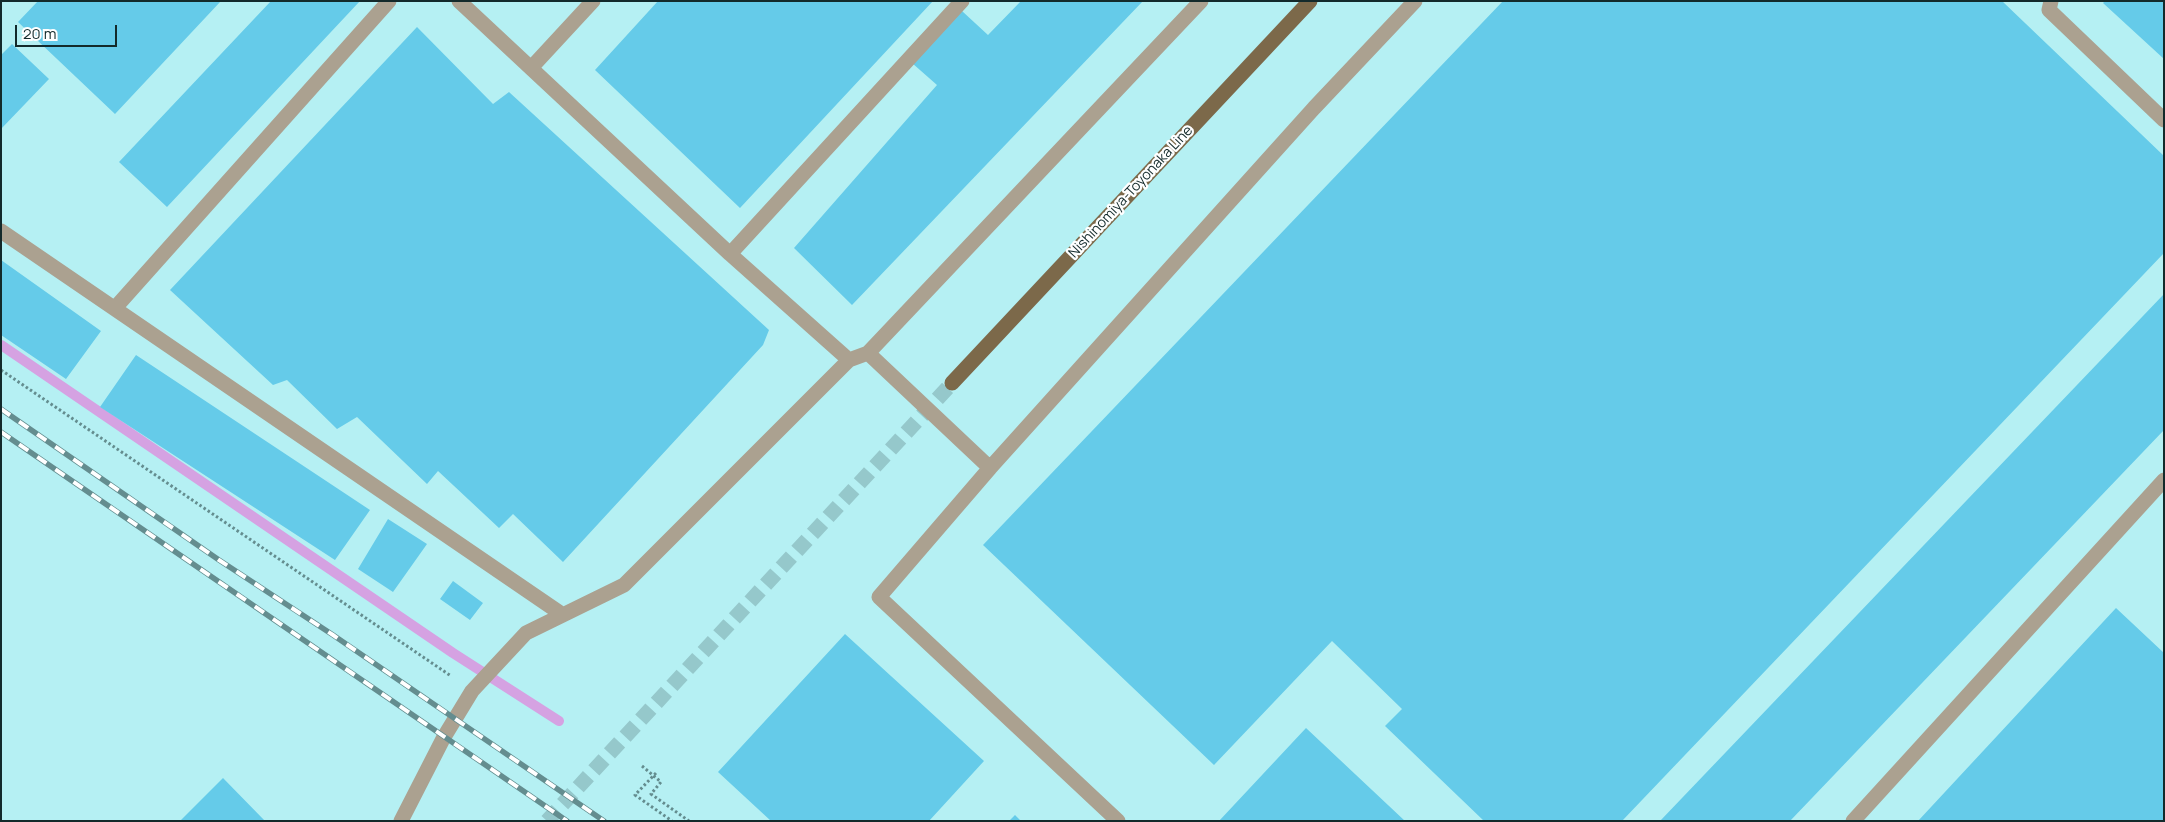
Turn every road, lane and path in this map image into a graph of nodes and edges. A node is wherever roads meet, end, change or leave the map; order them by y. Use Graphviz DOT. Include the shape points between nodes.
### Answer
graph roads {
  1 [pos="389,1"];
  2 [pos="459,1"];
  3 [pos="593,1"];
  4 [pos="962,1"];
  5 [pos="1201,1"];
  6 [pos="1310,1"];
  7 [pos="1415,1"];
  8 [pos="2051,1"];
  9 [pos="531,68"];
  10 [pos="2164,120"];
  11 [pos="1,231"];
  12 [pos="730,254"];
  13 [pos="115,308"];
  14 [pos="868,353"];
  15 [pos="849,360"];
  16 [pos="1,370"];
  17 [pos="952,383"];
  18 [pos="990,468"];
  19 [pos="2164,480"];
  20 [pos="563,615"];
  21 [pos="472,691"];
  22 [pos="642,766"];
  23 [pos="656,773"];
  24 [pos="401,821"];
  25 [pos="672,821"];
  26 [pos="689,821"];
  27 [pos="1118,821"];
  28 [pos="1853,821"];
  1 -- 13 [label="lane"];
  2 -- 9 [label="lane"];
  3 -- 9 [label="lane"];
  4 -- 12 [label="lane"];
  5 -- 14 [label="lane"];
  6 -- 17 [label="main road, Nishinomiya-Toyonaka Line"];
  7 -- 18 [label="lane" via="1314,108"];
  8 -- 10 [label="lane" via="2049,10"];
  9 -- 12 [label="lane"];
  11 -- 13 [label="lane"];
  12 -- 15 [label="lane"];
  13 -- 20 [label="lane"];
  14 -- 15 [label="lane"];
  14 -- 18 [label="lane"];
  15 -- 20 [label="lane" via="624,585"];
  16 -- 21 [label="path"];
  18 -- 27 [label="lane" via="879,597"];
  19 -- 28 [label="lane"];
  20 -- 21 [label="lane" via="526,633"];
  21 -- 24 [label="lane" via="444,737"];
  22 -- 26 [label="path" via="661,782 651,794"];
  23 -- 25 [label="path" via="636,795"];
}
